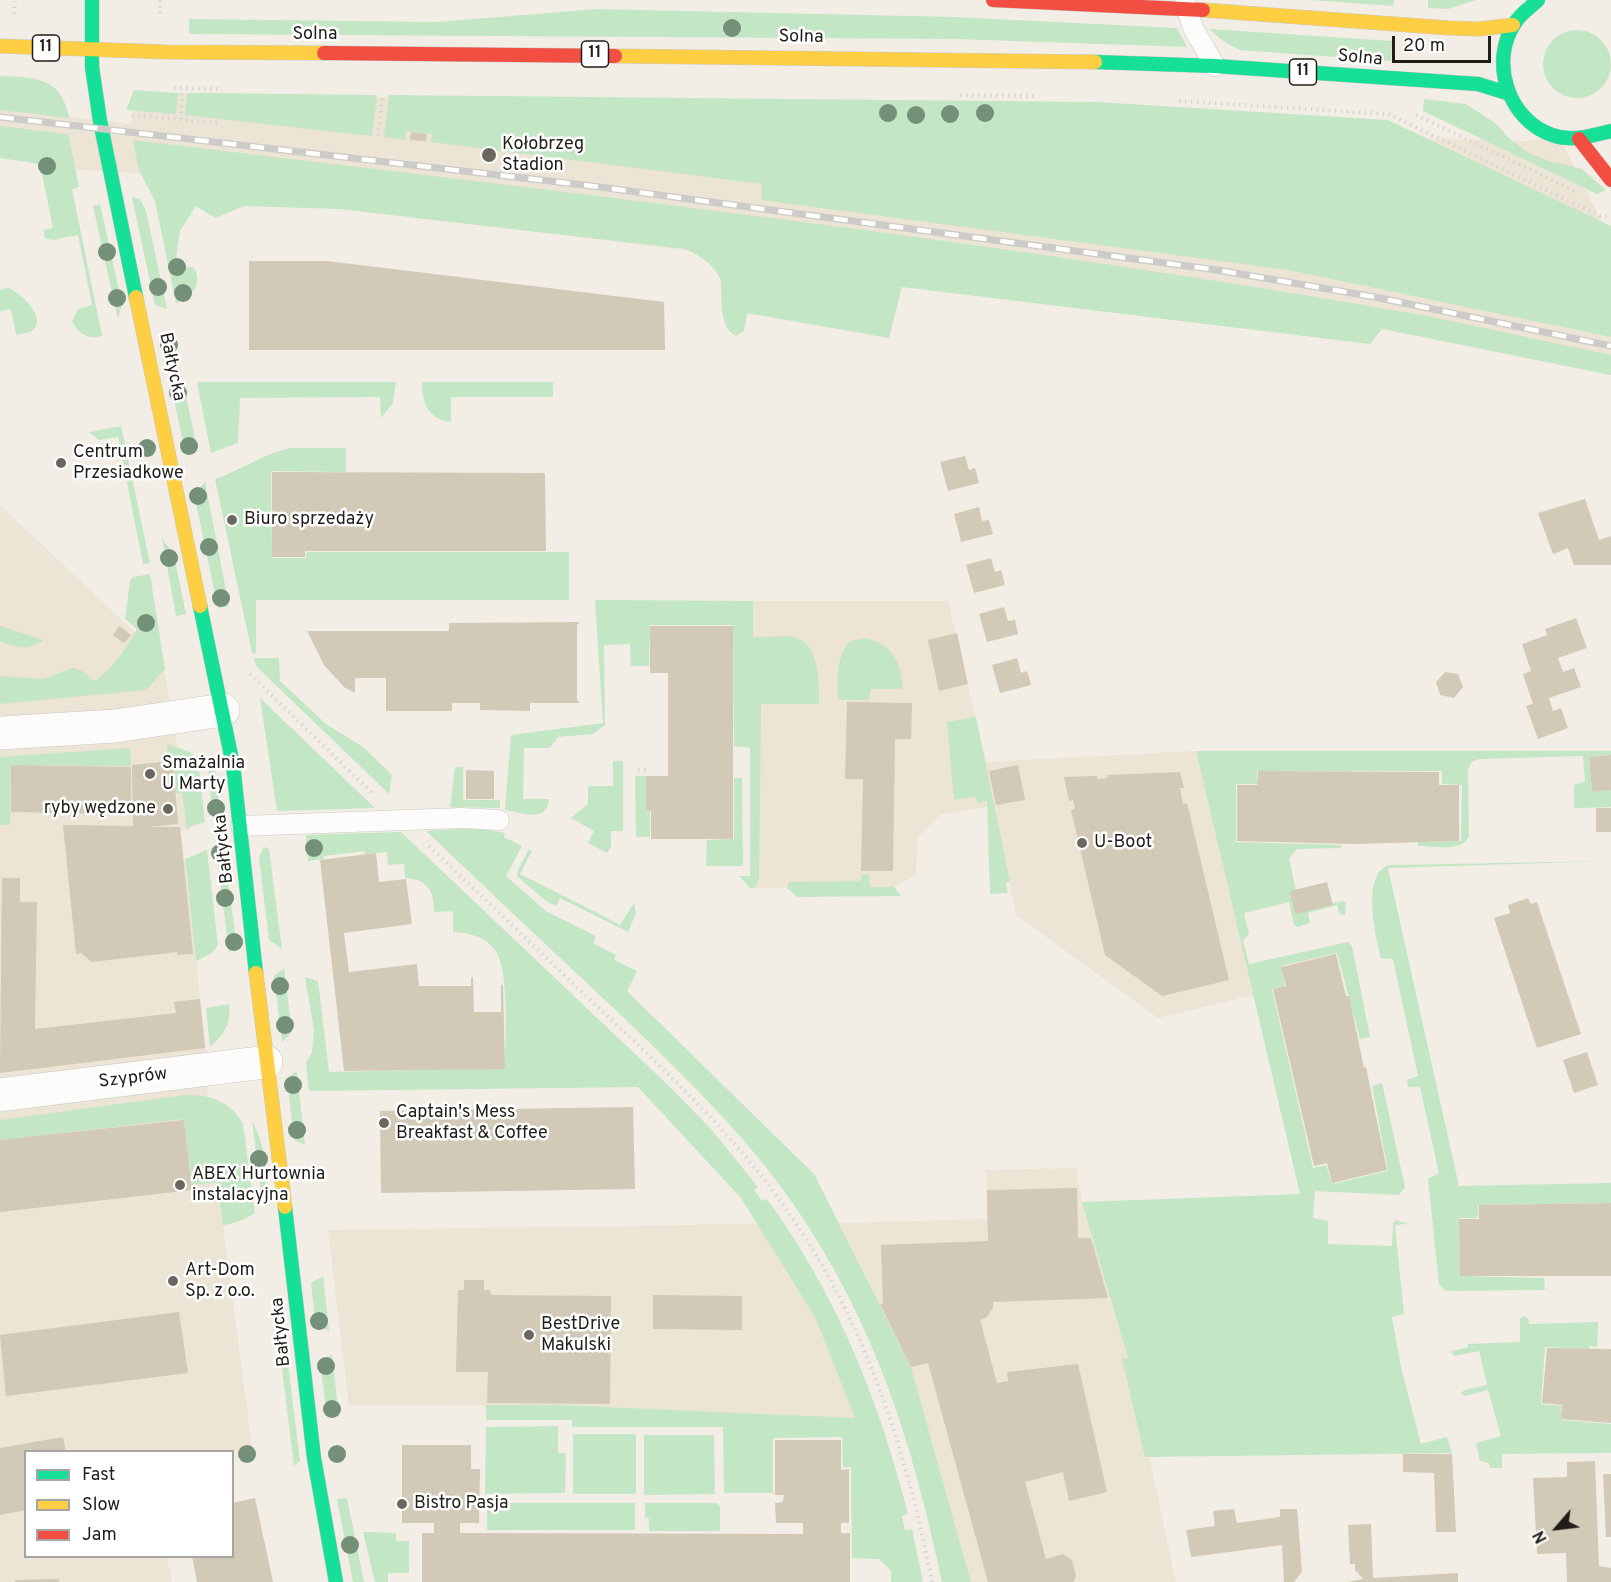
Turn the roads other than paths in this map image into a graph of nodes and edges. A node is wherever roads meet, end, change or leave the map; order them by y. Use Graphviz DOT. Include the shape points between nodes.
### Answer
graph roads {
  1 [pos="92,0"];
  2 [pos="993,0"];
  3 [pos="1537,0"];
  4 [pos="1185,5"];
  5 [pos="1513,25"];
  6 [pos="0,46"];
  7 [pos="92,50"];
  8 [pos="1215,66"];
  9 [pos="1507,93"];
  10 [pos="1611,131"];
  11 [pos="1579,139"];
  12 [pos="1611,180"];
  13 [pos="223,710"];
  14 [pos="0,733"];
  15 [pos="499,820"];
  16 [pos="240,826"];
  17 [pos="266,1062"];
  18 [pos="0,1095"];
  19 [pos="336,1582"];
  1 -- 7 [label="main road"];
  2 -- 4 [label="main road, Solna"];
  3 -- 5 [label="main road"];
  4 -- 5 [label="main road, Solna" via="1449,28"];
  4 -- 8 [label="lane"];
  5 -- 9 [label="main road" via="1502,58"];
  6 -- 7 [label="main road, Solna / 11"];
  7 -- 8 [label="main road, Solna / 11" via="1016,58"];
  7 -- 13 [label="main road, Bałtycka" via="100,121"];
  8 -- 9 [label="main road, Solna / 11" via="1478,84"];
  9 -- 11 [label="main road" via="1522,116 1536,127 1552,135"];
  10 -- 11 [label="main road"];
  11 -- 12 [label="main road"];
  13 -- 14 [label="street" via="115,726"];
  13 -- 16 [label="main road, Bałtycka"];
  15 -- 16 [label="lane"];
  16 -- 17 [label="main road, Bałtycka"];
  17 -- 18 [label="street, Szyprów"];
  17 -- 19 [label="main road, Bałtycka" via="319,1494"];
}
